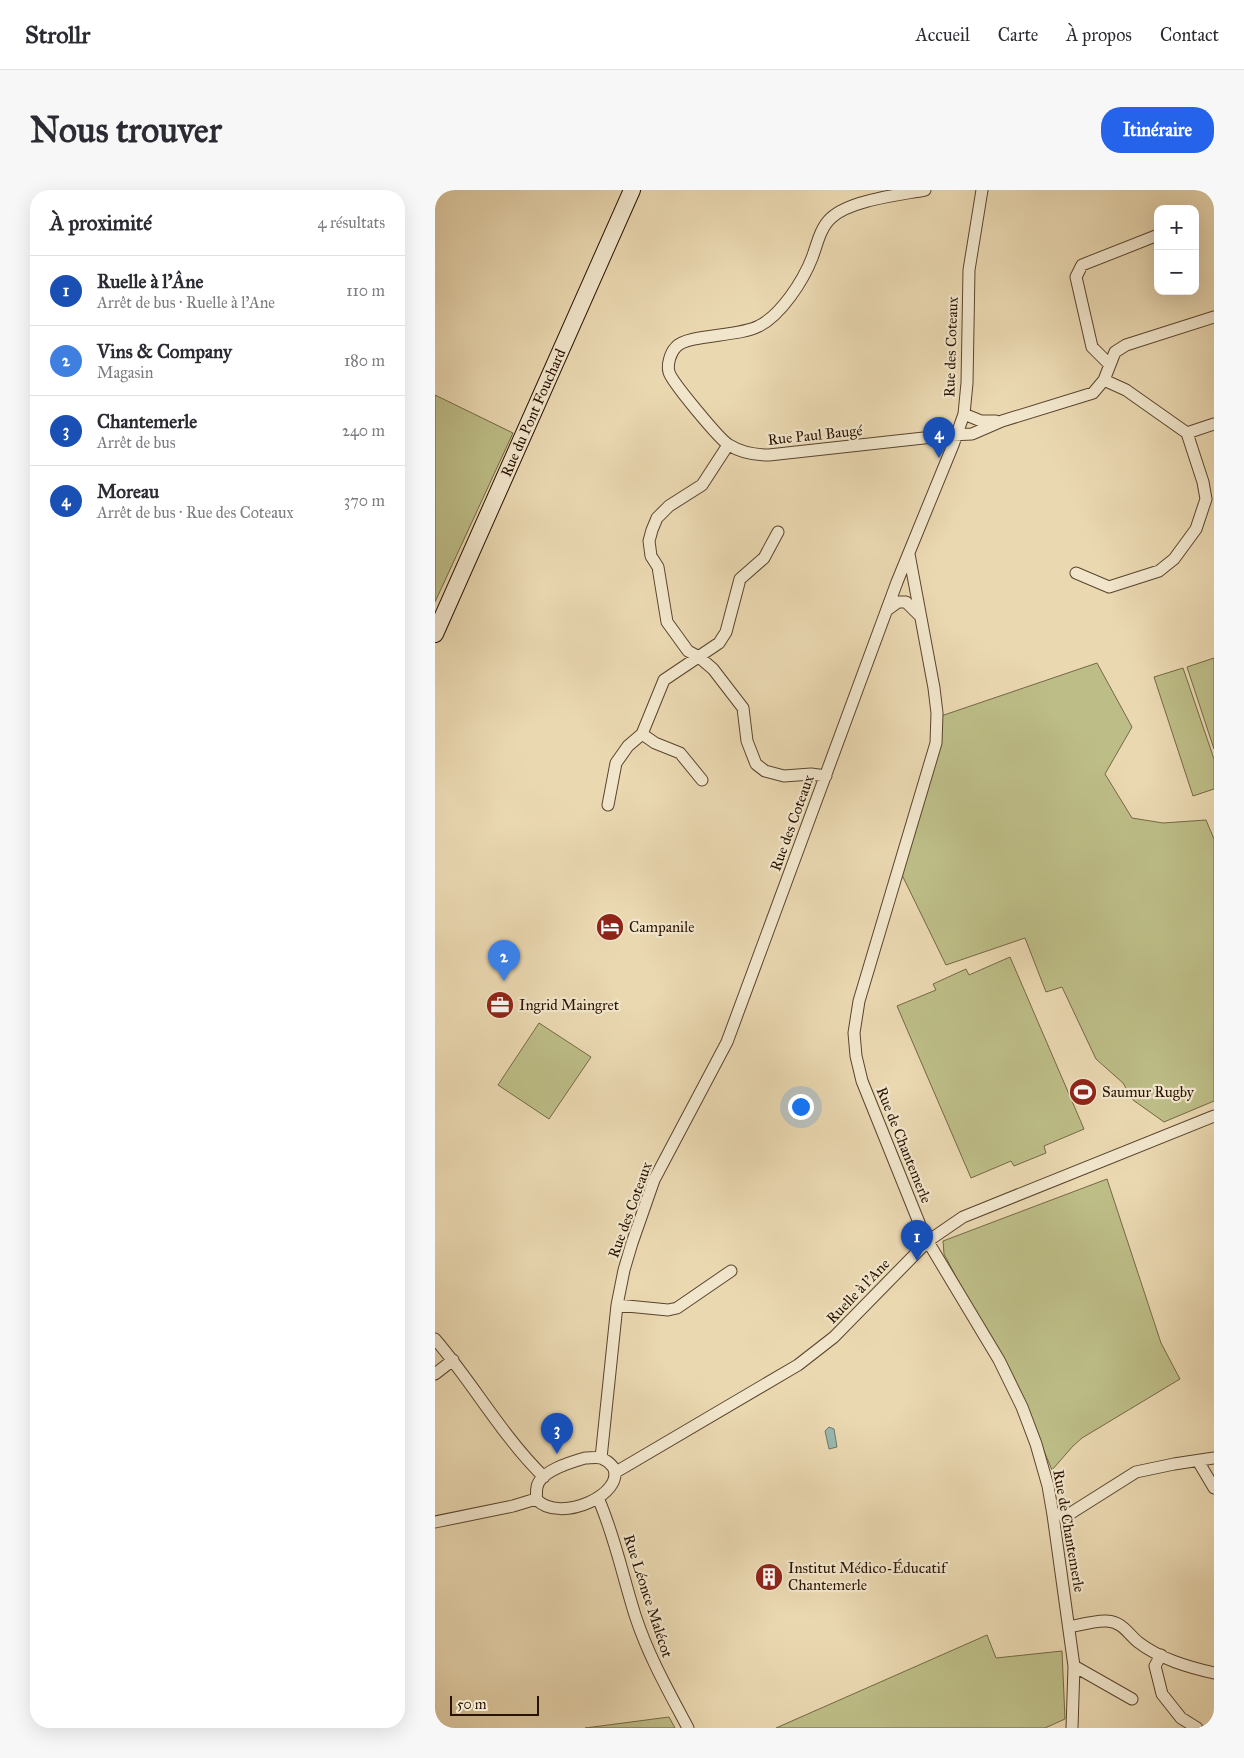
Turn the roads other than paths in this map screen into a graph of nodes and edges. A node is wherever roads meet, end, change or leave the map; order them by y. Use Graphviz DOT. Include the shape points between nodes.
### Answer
graph roads {
  1 [pos="632,190"];
  2 [pos="925,190"];
  3 [pos="982,190"];
  4 [pos="1154,237"];
  5 [pos="1214,317"];
  6 [pos="1109,364"];
  7 [pos="1104,380"];
  8 [pos="963,414"];
  9 [pos="1002,421"];
  10 [pos="1214,424"];
  11 [pos="1187,432"];
  12 [pos="957,434"];
  13 [pos="728,445"];
  14 [pos="779,532"];
  15 [pos="909,553"];
  16 [pos="1076,573"];
  17 [pos="896,585"];
  18 [pos="917,598"];
  19 [pos="887,610"];
  20 [pos="919,616"];
  21 [pos="435,634"];
  22 [pos="699,657"];
  23 [pos="642,734"];
  24 [pos="826,776"];
  25 [pos="702,780"];
  26 [pos="609,805"];
  27 [pos="1214,1116"];
  28 [pos="928,1241"];
  29 [pos="731,1271"];
  30 [pos="617,1305"];
  31 [pos="435,1339"];
  32 [pos="453,1360"];
  33 [pos="435,1374"];
  34 [pos="601,1458"];
  35 [pos="1214,1458"];
  36 [pos="1198,1461"];
  37 [pos="616,1472"];
  38 [pos="543,1477"];
  39 [pos="1214,1488"];
  40 [pos="598,1498"];
  41 [pos="537,1500"];
  42 [pos="1053,1515"];
  43 [pos="435,1522"];
  44 [pos="1069,1627"];
  45 [pos="1161,1655"];
  46 [pos="1074,1666"];
  47 [pos="1214,1672"];
  48 [pos="1132,1699"];
  49 [pos="688,1728"];
  50 [pos="1072,1728"];
  51 [pos="1197,1728"];
  1 -- 21 [label="main road, Rue du Pont Fouchard"];
  2 -- 13 [label="street, Rue Paul Baugé" via="859,204 832,217 823,227 802,280 776,314 759,327 685,341 676,347 668,365 669,374"];
  3 -- 8 [label="street, Rue des Coteaux" via="969,270 967,383"];
  4 -- 6 [label="street" via="1082,265 1076,278 1092,347"];
  5 -- 6 [label="street" via="1126,345 1115,352"];
  6 -- 7 [label="street"];
  7 -- 9 [label="street" via="1093,393"];
  7 -- 11 [label="street" via="1126,390"];
  8 -- 9 [label="street" via="981,421"];
  8 -- 12 [label="street, Rue des Coteaux"];
  9 -- 12 [label="street, Rue Paul Baugé" via="972,434"];
  10 -- 11 [label="street"];
  11 -- 16 [label="street" via="1206,499 1196,529 1174,559 1159,571 1109,587"];
  12 -- 13 [label="street, Rue Paul Baugé" via="769,455 755,455"];
  12 -- 15 [label="street, Rue des Coteaux"];
  13 -- 22 [label="street" via="702,485 669,506 657,518 649,541 651,556 658,567 667,622 688,652"];
  14 -- 22 [label="street" via="764,558 741,579 726,632 719,643"];
  15 -- 17 [label="street, Rue des Coteaux"];
  15 -- 18 [label="street, Rue de Chantemerle"];
  17 -- 18 [label="street" via="904,584"];
  17 -- 19 [label="street, Rue des Coteaux"];
  17 -- 20 [label="street, Rue de Chantemerle"];
  18 -- 20 [label="street, Rue de Chantemerle"];
  19 -- 20 [label="street" via="897,602 906,602"];
  19 -- 24 [label="street, Rue des Coteaux"];
  20 -- 28 [label="street, Rue de Chantemerle" via="934,688 937,713 935,743 859,1001 854,1033 862,1081"];
  22 -- 23 [label="street" via="664,680"];
  22 -- 24 [label="street" via="743,708 747,742 756,764 765,771 784,776"];
  23 -- 25 [label="street" via="681,753"];
  23 -- 26 [label="street" via="616,763"];
  24 -- 30 [label="street, Rue des Coteaux" via="727,1042 654,1180 624,1270"];
  27 -- 28 [label="street, Ruelle à l'Ane" via="963,1217"];
  28 -- 37 [label="street, Ruelle à l'Ane" via="834,1337 798,1365"];
  28 -- 42 [label="street, Rue de Chantemerle" via="999,1360 1022,1407 1036,1444"];
  29 -- 30 [label="street" via="677,1308"];
  30 -- 34 [label="street, Rue des Coteaux"];
  31 -- 32 [label="street"];
  32 -- 33 [label="street"];
  32 -- 38 [label="street"];
  34 -- 37 [label="street" via="611,1463"];
  34 -- 38 [label="street" via="568,1463"];
  35 -- 36 [label="street"];
  36 -- 39 [label="street"];
  36 -- 42 [label="street" via="1136,1472 1071,1513"];
  37 -- 40 [label="street" via="610,1487"];
  38 -- 41 [label="street" via="537,1485"];
  40 -- 41 [label="street" via="575,1507 554,1509"];
  40 -- 49 [label="street, Rue Léonce Malécot" via="654,1666"];
  41 -- 43 [label="street"];
  42 -- 44 [label="street, Rue de Chantemerle"];
  44 -- 45 [label="street" via="1107,1621 1123,1626 1138,1642"];
  44 -- 46 [label="street, Rue de Chantemerle"];
  45 -- 47 [label="street" via="1193,1668"];
  45 -- 51 [label="street" via="1155,1666 1162,1694 1181,1718"];
  46 -- 48 [label="street"];
  46 -- 50 [label="street, Rue de Chantemerle"];
}
